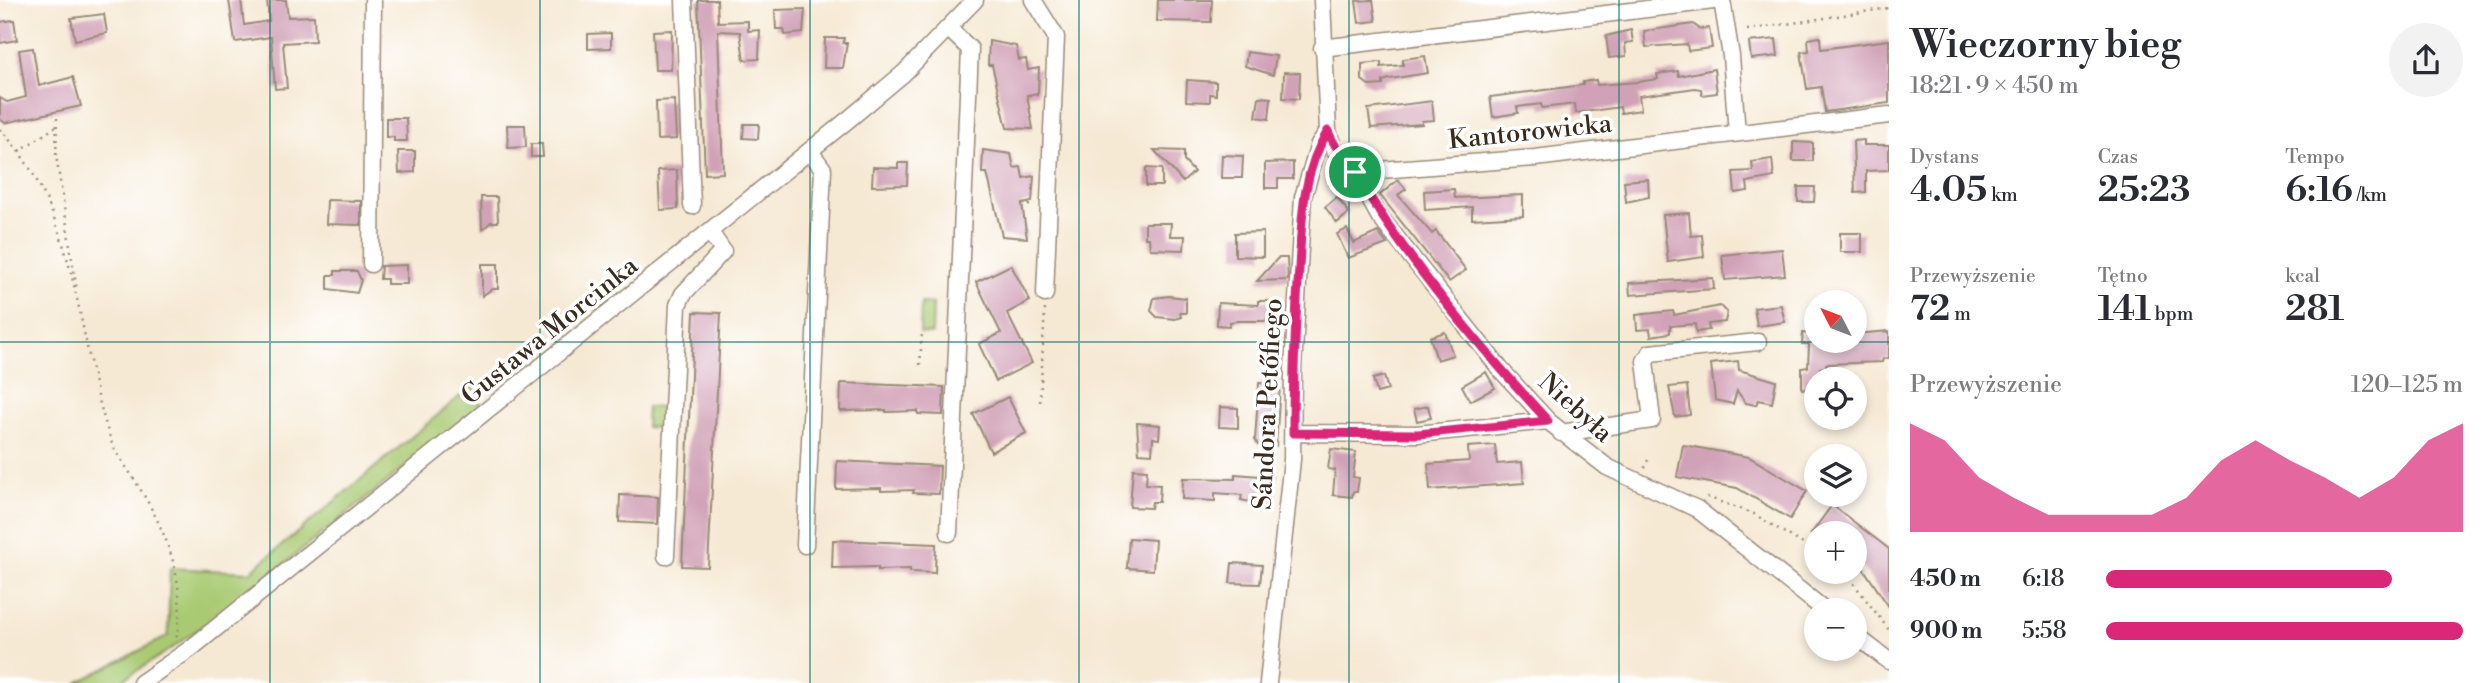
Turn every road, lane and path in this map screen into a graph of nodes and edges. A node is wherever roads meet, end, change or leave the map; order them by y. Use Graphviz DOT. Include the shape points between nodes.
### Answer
graph roads {
  1 [pos="373,0"];
  2 [pos="684,0"];
  3 [pos="975,0"];
  4 [pos="1033,0"];
  5 [pos="1322,0"];
  6 [pos="1889,8"];
  7 [pos="949,29"];
  8 [pos="1747,30"];
  9 [pos="1322,48"];
  10 [pos="1889,116"];
  11 [pos="57,118"];
  12 [pos="57,126"];
  13 [pos="0,129"];
  14 [pos="1328,131"];
  15 [pos="1737,133"];
  16 [pos="19,151"];
  17 [pos="810,151"];
  18 [pos="1355,172"];
  19 [pos="692,206"];
  20 [pos="710,232"];
  21 [pos="371,264"];
  22 [pos="76,294"];
  23 [pos="1045,294"];
  24 [pos="922,333"];
  25 [pos="1758,342"];
  26 [pos="920,365"];
  27 [pos="1040,402"];
  28 [pos="1548,421"];
  29 [pos="1293,433"];
  30 [pos="1562,433"];
  31 [pos="1648,460"];
  32 [pos="1653,472"];
  33 [pos="1701,496"];
  34 [pos="950,533"];
  35 [pos="805,545"];
  36 [pos="1804,545"];
  37 [pos="666,556"];
  38 [pos="1854,584"];
  39 [pos="1810,598"];
  40 [pos="1889,629"];
  41 [pos="1867,644"];
  42 [pos="1889,661"];
  43 [pos="171,664"];
  44 [pos="141,683"];
  45 [pos="1268,683"];
  1 -- 21 [label="street"];
  2 -- 19 [label="street"];
  3 -- 7 [label="street, Gustawa Morcinka"];
  4 -- 23 [label="street" via="1056,37"];
  5 -- 9 [label="street"];
  6 -- 8 [label="path"];
  7 -- 17 [label="street, Gustawa Morcinka"];
  7 -- 34 [label="street" via="970,49"];
  9 -- 14 [label="street"];
  9 -- 15 [label="street" via="1722,0"];
  10 -- 15 [label="street, Kantorowicka"];
  11 -- 12 [label="path"];
  12 -- 16 [label="path"];
  12 -- 22 [label="path" via="56,155"];
  13 -- 16 [label="path"];
  14 -- 18 [label="street" via="1334,149"];
  14 -- 29 [label="street, Sándora Petőfiego" via="1304,197"];
  15 -- 18 [label="street, Kantorowicka" via="1535,158"];
  16 -- 22 [label="path" via="47,195"];
  17 -- 20 [label="street, Gustawa Morcinka"];
  17 -- 35 [label="street" via="823,169"];
  18 -- 28 [label="street, Niebyła" via="1379,216 1501,370"];
  20 -- 37 [label="street" via="723,251 678,305"];
  20 -- 43 [label="street, Gustawa Morcinka"];
  22 -- 43 [label="path" via="109,436 150,506 178,573 178,631"];
  23 -- 27 [label="path"];
  24 -- 26 [label="path"];
  25 -- 30 [label="street" via="1650,353 1645,361 1652,420"];
  28 -- 29 [label="street" via="1418,434"];
  28 -- 30 [label="street, Niebyła"];
  29 -- 45 [label="street, Sándora Petőfiego"];
  30 -- 39 [label="street, Niebyła" via="1607,467 1697,509"];
  31 -- 32 [label="path" via="1645,467"];
  33 -- 36 [label="path" via="1754,514"];
  38 -- 40 [label="path"];
  41 -- 42 [label="street"];
  43 -- 44 [label="street, Gustawa Morcinka"];
}
